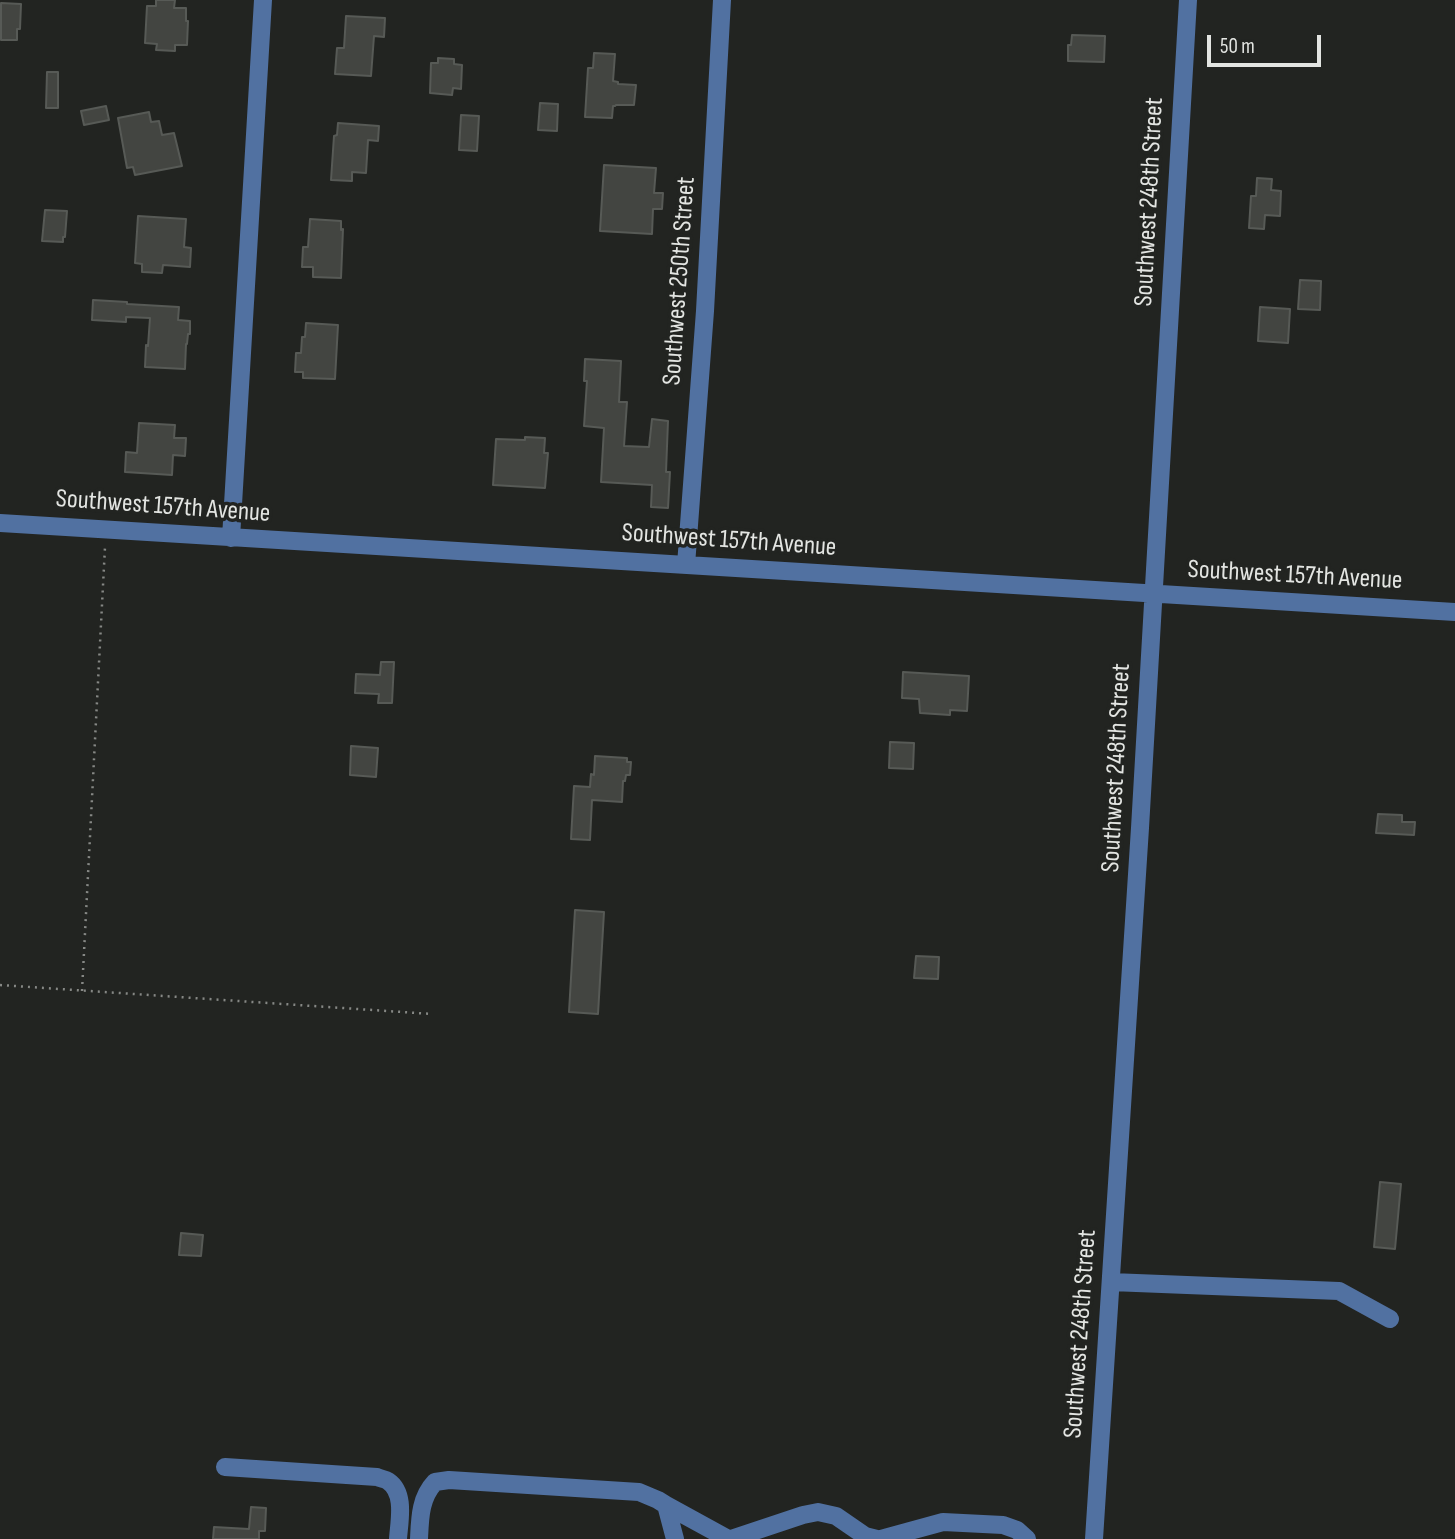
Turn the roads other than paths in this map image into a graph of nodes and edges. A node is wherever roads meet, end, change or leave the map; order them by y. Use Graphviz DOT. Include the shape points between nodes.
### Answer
graph roads {
  1 [pos="263,0"];
  2 [pos="722,0"];
  3 [pos="1188,0"];
  4 [pos="0,523"];
  5 [pos="231,538"];
  6 [pos="686,565"];
  7 [pos="1154,594"];
  8 [pos="1455,612"];
  9 [pos="1111,1282"];
  10 [pos="1390,1319"];
  11 [pos="225,1467"];
  12 [pos="666,1505"];
  13 [pos="398,1539"];
  14 [pos="419,1539"];
  15 [pos="675,1539"];
  16 [pos="730,1539"];
  17 [pos="879,1539"];
  18 [pos="1027,1539"];
  19 [pos="1094,1539"];
  1 -- 5 [label="street"];
  2 -- 6 [label="street, Southwest 250th Street"];
  3 -- 7 [label="street, Southwest 248th Street"];
  4 -- 5 [label="street, Southwest 157th Avenue"];
  5 -- 6 [label="street, Southwest 157th Avenue"];
  6 -- 7 [label="street, Southwest 157th Avenue"];
  7 -- 8 [label="street, Southwest 157th Avenue"];
  7 -- 9 [label="street, Southwest 248th Street"];
  9 -- 10 [label="street" via="1339,1291"];
  9 -- 19 [label="street, Southwest 248th Street"];
  11 -- 13 [label="street" via="377,1477 397,1490"];
  12 -- 14 [label="street" via="639,1492 449,1480 435,1482 428,1489 421,1508"];
  12 -- 15 [label="street"];
  12 -- 16 [label="street"];
  16 -- 17 [label="street" via="818,1512 836,1516 865,1536"];
  17 -- 18 [label="street" via="943,1522 1003,1525"];
}
